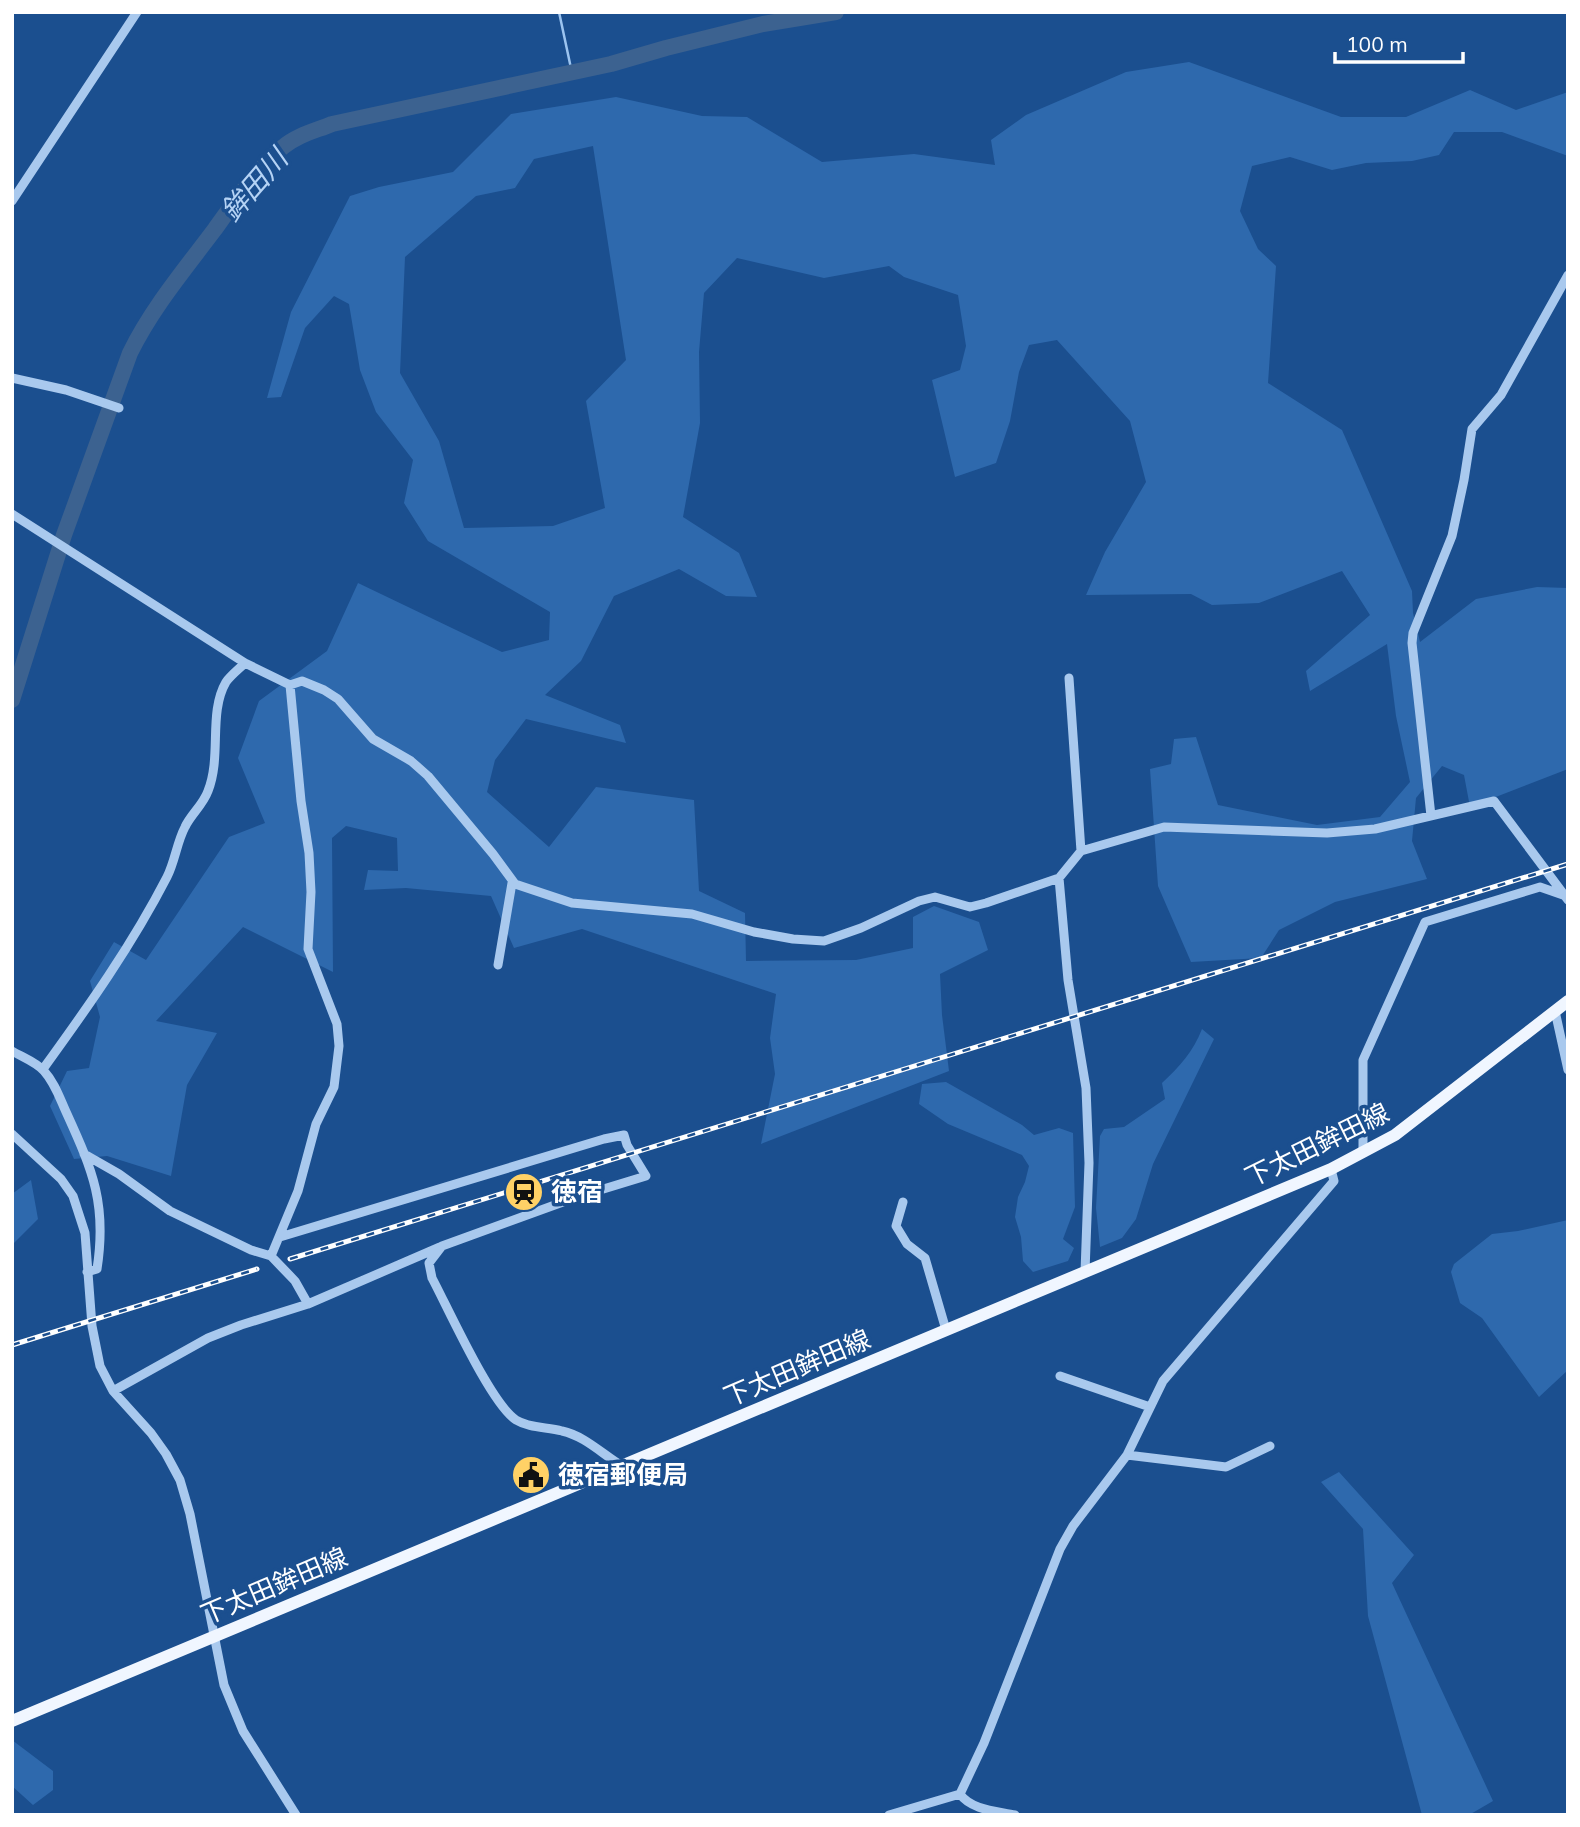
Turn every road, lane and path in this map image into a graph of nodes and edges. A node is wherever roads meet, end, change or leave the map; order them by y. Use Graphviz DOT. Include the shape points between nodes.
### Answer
graph roads {
  1 [pos="137,12"];
  2 [pos="12,201"];
  3 [pos="1568,275"];
  4 [pos="12,378"];
  5 [pos="119,408"];
  6 [pos="12,514"];
  7 [pos="245,663"];
  8 [pos="1069,678"];
  9 [pos="290,685"];
  10 [pos="1431,816"];
  11 [pos="1081,851"];
  12 [pos="1059,878"];
  13 [pos="512,883"];
  14 [pos="1566,898"];
  15 [pos="498,965"];
  16 [pos="1568,1001"];
  17 [pos="1555,1011"];
  18 [pos="12,1051"];
  19 [pos="43,1069"];
  20 [pos="1568,1070"];
  21 [pos="12,1134"];
  22 [pos="1363,1153"];
  23 [pos="84,1154"];
  24 [pos="1331,1168"];
  25 [pos="903,1202"];
  26 [pos="280,1237"];
  27 [pos="442,1246"];
  28 [pos="271,1256"];
  29 [pos="86,1272"];
  30 [pos="1085,1272"];
  31 [pos="308,1304"];
  32 [pos="946,1330"];
  33 [pos="1060,1376"];
  34 [pos="113,1391"];
  35 [pos="1150,1407"];
  36 [pos="1270,1446"];
  37 [pos="1127,1455"];
  38 [pos="622,1466"];
  39 [pos="213,1636"];
  40 [pos="12,1721"];
  41 [pos="960,1794"];
  42 [pos="296,1815"];
  43 [pos="890,1815"];
  44 [pos="1015,1815"];
  1 -- 2 [label="street"];
  3 -- 10 [label="street" via="1501,395 1472,429 1452,536 1413,633"];
  4 -- 5 [label="street"];
  6 -- 7 [label="street"];
  7 -- 9 [label="street"];
  7 -- 19 [label="street" via="227,680 219,700 216,761 209,789 186,825 169,874 121,958"];
  8 -- 11 [label="street"];
  9 -- 13 [label="street" via="302,681 338,699 373,739 428,776 494,854"];
  9 -- 26 [label="street" via="309,853 308,949 337,1024 339,1046 334,1087 316,1125"];
  10 -- 11 [label="street" via="1375,829 1327,833 1164,827"];
  10 -- 14 [label="street" via="1494,801"];
  11 -- 12 [label="street"];
  12 -- 13 [label="street" via="970,907 935,897 919,901 824,941 754,932 692,914 572,903"];
  12 -- 30 [label="street" via="1068,980 1084,1068 1089,1163"];
  13 -- 15 [label="street"];
  14 -- 22 [label="street" via="1540,887 1425,922 1363,1060"];
  16 -- 17 [label="main road, 下太田鉾田線"];
  17 -- 20 [label="street"];
  17 -- 22 [label="main road, 下太田鉾田線" via="1423,1115"];
  18 -- 19 [label="street"];
  19 -- 23 [label="street"];
  21 -- 29 [label="street" via="73,1196 85,1233"];
  22 -- 24 [label="main road, 下太田鉾田線"];
  23 -- 28 [label="street" via="170,1212"];
  23 -- 29 [label="street" via="99,1198 102,1227 97,1269"];
  24 -- 30 [label="main road, 下太田鉾田線"];
  24 -- 35 [label="street" via="1334,1181 1163,1381"];
  25 -- 32 [label="street" via="896,1226 907,1244 925,1258"];
  26 -- 27 [label="street" via="624,1135 646,1176"];
  26 -- 28 [label="street"];
  27 -- 31 [label="street"];
  27 -- 38 [label="street" via="429,1263 432,1278 498,1403 516,1420 584,1439"];
  28 -- 31 [label="street" via="295,1281"];
  29 -- 34 [label="street" via="100,1366"];
  30 -- 32 [label="main road, 下太田鉾田線"];
  31 -- 34 [label="street" via="208,1338"];
  32 -- 38 [label="main road, 下太田鉾田線"];
  33 -- 35 [label="street"];
  34 -- 39 [label="street" via="151,1433 180,1480"];
  35 -- 37 [label="street"];
  36 -- 37 [label="street" via="1226,1467"];
  37 -- 41 [label="street" via="1060,1549"];
  38 -- 39 [label="main road, 下太田鉾田線"];
  39 -- 40 [label="main road, 下太田鉾田線"];
  39 -- 42 [label="street" via="218,1664 243,1731"];
  41 -- 43 [label="street"];
  41 -- 44 [label="street" via="964,1801"];
}
